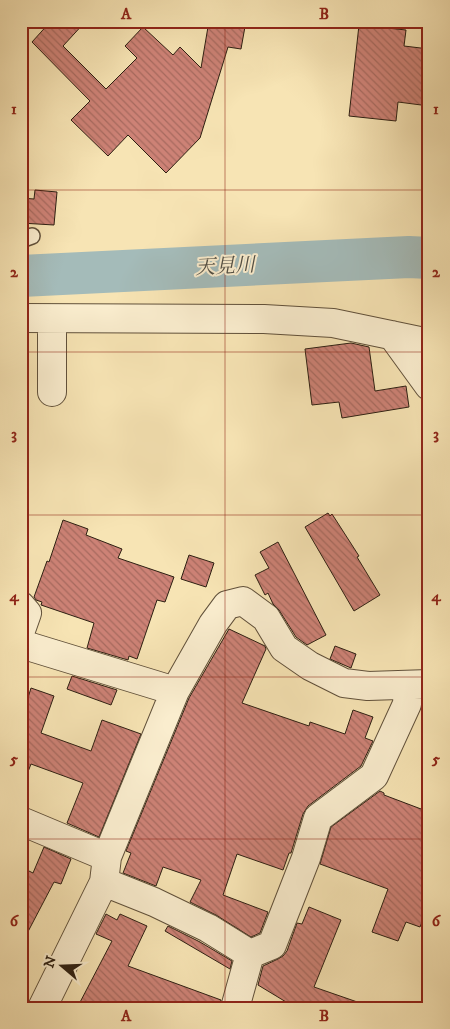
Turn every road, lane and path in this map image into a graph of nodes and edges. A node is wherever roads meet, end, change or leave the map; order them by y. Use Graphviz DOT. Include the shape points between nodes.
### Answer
graph roads {
  1 [pos="21,318"];
  2 [pos="52,319"];
  3 [pos="392,335"];
  4 [pos="429,343"];
  5 [pos="429,386"];
  6 [pos="52,392"];
  7 [pos="21,606"];
  8 [pos="21,630"];
  9 [pos="21,644"];
  10 [pos="418,684"];
  11 [pos="175,691"];
  12 [pos="21,821"];
  13 [pos="105,869"];
  14 [pos="250,954"];
  15 [pos="42,1008"];
  16 [pos="235,1008"];
  1 -- 2 [label="street"];
  2 -- 3 [label="street" via="264,319 332,323"];
  2 -- 6 [label="street"];
  3 -- 4 [label="street"];
  3 -- 5 [label="street"];
  7 -- 8 [label="street" via="27,613"];
  9 -- 11 [label="street"];
  10 -- 11 [label="street" via="368,686 344,683 284,648 266,618 243,601 227,605"];
  10 -- 14 [label="street" via="374,776 318,818 272,945"];
  11 -- 13 [label="street"];
  12 -- 13 [label="street"];
  13 -- 14 [label="street" via="154,902 208,928"];
  13 -- 15 [label="street"];
  14 -- 16 [label="street"];
}
